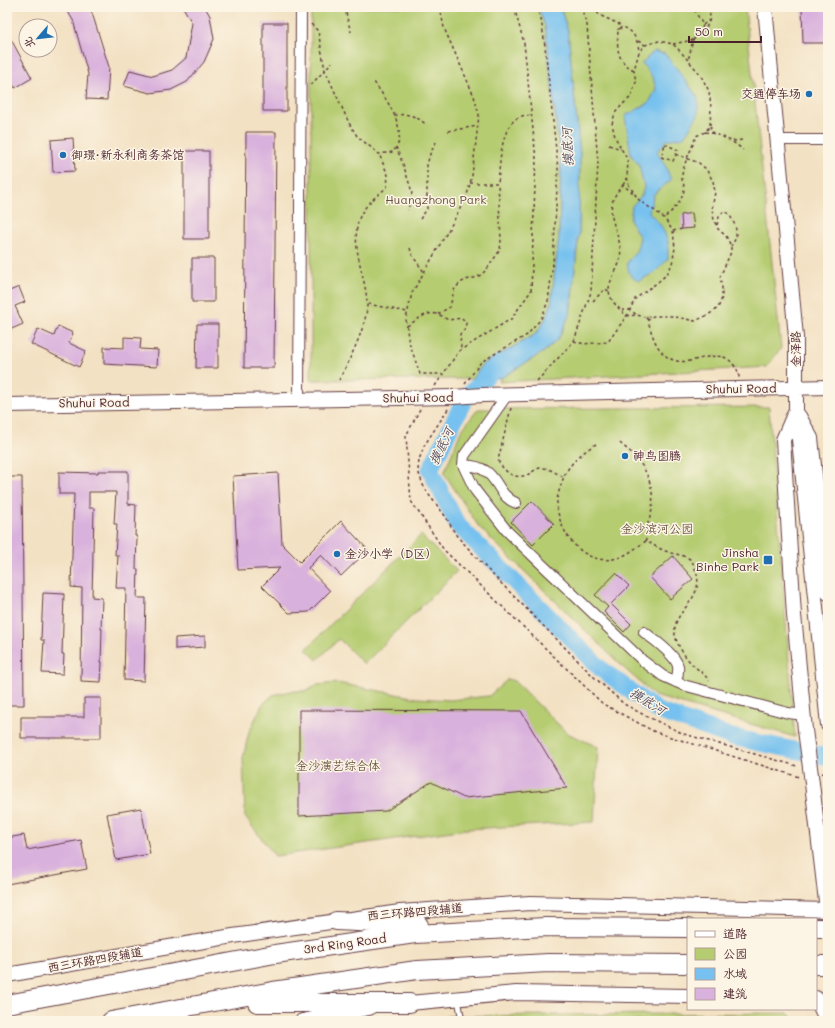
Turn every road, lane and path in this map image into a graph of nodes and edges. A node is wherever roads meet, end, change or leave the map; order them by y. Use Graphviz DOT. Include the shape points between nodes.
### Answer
graph roads {
  1 [pos="301,7"];
  2 [pos="345,7"];
  3 [pos="440,7"];
  4 [pos="514,7"];
  5 [pos="536,7"];
  6 [pos="581,7"];
  7 [pos="594,7"];
  8 [pos="708,7"];
  9 [pos="765,7"];
  10 [pos="682,10"];
  11 [pos="301,20"];
  12 [pos="709,20"];
  13 [pos="619,24"];
  14 [pos="703,25"];
  15 [pos="622,27"];
  16 [pos="618,30"];
  17 [pos="351,32"];
  18 [pos="701,33"];
  19 [pos="693,40"];
  20 [pos="638,41"];
  21 [pos="673,44"];
  22 [pos="645,45"];
  23 [pos="639,52"];
  24 [pos="688,61"];
  25 [pos="332,62"];
  26 [pos="325,70"];
  27 [pos="634,70"];
  28 [pos="374,82"];
  29 [pos="301,94"];
  30 [pos="394,116"];
  31 [pos="532,116"];
  32 [pos="427,125"];
  33 [pos="478,126"];
  34 [pos="710,126"];
  35 [pos="448,131"];
  36 [pos="705,132"];
  37 [pos="713,133"];
  38 [pos="744,140"];
  39 [pos="778,140"];
  40 [pos="828,140"];
  41 [pos="733,141"];
  42 [pos="436,142"];
  43 [pos="609,144"];
  44 [pos="396,147"];
  45 [pos="622,150"];
  46 [pos="743,150"];
  47 [pos="379,154"];
  48 [pos="676,154"];
  49 [pos="687,159"];
  50 [pos="627,177"];
  51 [pos="470,183"];
  52 [pos="498,183"];
  53 [pos="623,185"];
  54 [pos="635,195"];
  55 [pos="408,210"];
  56 [pos="664,218"];
  57 [pos="420,219"];
  58 [pos="717,226"];
  59 [pos="682,229"];
  60 [pos="673,231"];
  61 [pos="731,246"];
  62 [pos="410,248"];
  63 [pos="424,272"];
  64 [pos="611,283"];
  65 [pos="605,289"];
  66 [pos="609,291"];
  67 [pos="593,301"];
  68 [pos="368,304"];
  69 [pos="622,310"];
  70 [pos="630,310"];
  71 [pos="408,312"];
  72 [pos="438,314"];
  73 [pos="637,315"];
  74 [pos="626,316"];
  75 [pos="653,316"];
  76 [pos="645,317"];
  77 [pos="648,320"];
  78 [pos="407,326"];
  79 [pos="574,341"];
  80 [pos="462,349"];
  81 [pos="443,374"];
  82 [pos="339,380"];
  83 [pos="740,382"];
  84 [pos="828,387"];
  85 [pos="796,388"];
  86 [pos="516,394"];
  87 [pos="456,397"];
  88 [pos="426,398"];
  89 [pos="299,400"];
  90 [pos="7,405"];
  91 [pos="796,410"];
  92 [pos="620,443"];
  93 [pos="596,444"];
  94 [pos="463,466"];
  95 [pos="563,477"];
  96 [pos="516,503"];
  97 [pos="646,541"];
  98 [pos="828,593"];
  99 [pos="644,632"];
  100 [pos="676,682"];
  101 [pos="709,693"];
  102 [pos="804,715"];
  103 [pos="828,725"];
  104 [pos="811,774"];
  105 [pos="828,775"];
  106 [pos="828,910"];
  107 [pos="336,921"];
  108 [pos="687,928"];
  109 [pos="817,928"];
  110 [pos="828,928"];
  111 [pos="496,930"];
  112 [pos="687,964"];
  113 [pos="817,965"];
  114 [pos="828,965"];
  115 [pos="7,975"];
  116 [pos="687,996"];
  117 [pos="457,998"];
  118 [pos="817,998"];
  119 [pos="828,998"];
  120 [pos="817,1000"];
  121 [pos="210,1003"];
  122 [pos="410,1003"];
  123 [pos="7,1004"];
  124 [pos="111,1021"];
  125 [pos="302,1021"];
  126 [pos="462,1021"];
  127 [pos="826,1021"];
  1 -- 11 [label="street"];
  2 -- 17 [label="path"];
  3 -- 33 [label="path" via="444,28 474,96"];
  4 -- 31 [label="path" via="524,43"];
  5 -- 87 [label="path" via="541,19 545,46 558,169 553,263 548,301 541,319 527,335 481,362"];
  6 -- 79 [label="path" via="587,25 598,163 591,292"];
  7 -- 13 [label="path" via="599,15"];
  8 -- 12 [label="path"];
  9 -- 39 [label="street, 金泽路"];
  10 -- 14 [label="path" via="695,11"];
  11 -- 26 [label="path" via="311,24 318,31"];
  11 -- 29 [label="street"];
  12 -- 14 [label="path"];
  12 -- 18 [label="path" via="709,26"];
  13 -- 15 [label="path"];
  13 -- 16 [label="path"];
  14 -- 18 [label="path"];
  15 -- 16 [label="path"];
  15 -- 20 [label="path" via="627,28"];
  16 -- 27 [label="path" via="618,54 628,67"];
  18 -- 19 [label="path"];
  19 -- 21 [label="path"];
  19 -- 24 [label="path"];
  20 -- 22 [label="path"];
  20 -- 23 [label="path"];
  21 -- 22 [label="path" via="659,41"];
  21 -- 24 [label="path"];
  22 -- 23 [label="path"];
  23 -- 27 [label="path"];
  24 -- 34 [label="path" via="700,74 709,91"];
  25 -- 26 [label="path"];
  26 -- 29 [label="path"];
  26 -- 47 [label="path" via="340,106 357,136"];
  27 -- 45 [label="path" via="636,82 631,97 615,113 612,124"];
  28 -- 30 [label="path"];
  29 -- 89 [label="street"];
  30 -- 32 [label="path" via="412,115"];
  30 -- 44 [label="path" via="399,130 399,142"];
  31 -- 52 [label="path" via="521,116 512,122 508,129 502,145"];
  31 -- 80 [label="path" via="536,159 531,292 511,319"];
  33 -- 35 [label="path"];
  33 -- 51 [label="path"];
  34 -- 36 [label="path"];
  34 -- 37 [label="path"];
  36 -- 37 [label="path"];
  36 -- 49 [label="path" via="696,136"];
  37 -- 41 [label="path"];
  38 -- 41 [label="path"];
  39 -- 40 [label="street"];
  39 -- 85 [label="street, 金泽路" via="796,337"];
  41 -- 46 [label="path"];
  42 -- 57 [label="path" via="427,165 427,209"];
  43 -- 45 [label="path"];
  44 -- 47 [label="path" via="393,152"];
  44 -- 55 [label="path" via="412,192"];
  45 -- 50 [label="path" via="628,161"];
  47 -- 68 [label="path" via="388,175 387,187 359,218 356,231 358,259"];
  48 -- 48 [label="path" via="678,150 665,144 661,157 673,160"];
  48 -- 49 [label="path"];
  49 -- 56 [label="path" via="682,175 683,194 673,211"];
  49 -- 58 [label="path" via="706,169 712,181 715,192 712,209"];
  50 -- 53 [label="path"];
  50 -- 54 [label="path"];
  51 -- 52 [label="path"];
  51 -- 63 [label="path" via="467,195"];
  52 -- 72 [label="path" via="500,250 481,275 459,284 454,290 450,307"];
  53 -- 54 [label="path"];
  53 -- 64 [label="path" via="610,209 620,249 620,261"];
  54 -- 56 [label="path"];
  56 -- 60 [label="path"];
  58 -- 61 [label="path"];
  58 -- 61 [label="path" via="723,212 728,213 736,231 736,240"];
  59 -- 60 [label="path"];
  60 -- 70 [label="path" via="675,248 667,274 636,299"];
  61 -- 75 [label="path" via="731,252 720,277 722,298 718,308 695,321 671,316"];
  62 -- 63 [label="path"];
  63 -- 71 [label="path" via="412,293"];
  64 -- 65 [label="path"];
  64 -- 66 [label="path"];
  65 -- 66 [label="path"];
  65 -- 67 [label="path"];
  66 -- 69 [label="path" via="612,301"];
  68 -- 71 [label="path"];
  68 -- 82 [label="path" via="357,344"];
  69 -- 70 [label="path"];
  69 -- 74 [label="path"];
  70 -- 73 [label="path"];
  70 -- 74 [label="path"];
  71 -- 78 [label="path"];
  72 -- 78 [label="path" via="428,314"];
  72 -- 80 [label="path" via="448,320 462,318 466,323 460,334"];
  73 -- 74 [label="path"];
  73 -- 76 [label="path"];
  74 -- 79 [label="path" via="608,342 584,344"];
  75 -- 76 [label="path"];
  75 -- 77 [label="path"];
  76 -- 77 [label="path"];
  77 -- 83 [label="path" via="657,347 667,356 676,361 690,362 712,356 722,357 732,362"];
  78 -- 81 [label="path" via="408,339 420,374"];
  79 -- 86 [label="path"];
  80 -- 81 [label="path"];
  81 -- 88 [label="path"];
  84 -- 85 [label="street, Shuhui Road"];
  85 -- 86 [label="street, Shuhui Road"];
  85 -- 91 [label="street, 金泽路"];
  86 -- 87 [label="street, Shuhui Road, bridge"];
  86 -- 94 [label="street" via="464,456"];
  86 -- 95 [label="path" via="498,460 501,466 518,477 539,468 548,469"];
  87 -- 88 [label="street, Shuhui Road"];
  87 -- 104 [label="path" via="424,446 418,472 429,495 456,535 489,571 624,704 684,734"];
  88 -- 89 [label="street, Shuhui Road"];
  88 -- 104 [label="path" via="406,436 411,501 444,550 603,704 655,732"];
  89 -- 90 [label="street, Shuhui Road"];
  91 -- 98 [label="street" via="812,438"];
  91 -- 102 [label="street" via="783,440 794,616"];
  91 -- 103 [label="street, 金泽路"];
  92 -- 97 [label="path" via="636,457 646,471 653,500 644,534"];
  93 -- 95 [label="path" via="582,452"];
  94 -- 96 [label="street" via="472,466 491,474 510,501"];
  94 -- 100 [label="street" via="475,490 507,531 643,662"];
  95 -- 97 [label="path" via="557,499 563,528 570,541 582,552 596,558 614,559 628,554"];
  97 -- 101 [label="path" via="669,553 691,560 695,568 698,582 696,592 674,624 675,636 682,651 711,684"];
  99 -- 100 [label="street" via="673,657 678,666"];
  100 -- 101 [label="street"];
  101 -- 102 [label="street"];
  102 -- 104 [label="street, bridge"];
  104 -- 105 [label="path"];
  104 -- 106 [label="street"];
  106 -- 107 [label="street, 西三环路四段辅道" via="530,903 400,912"];
  107 -- 111 [label="highway"];
  107 -- 115 [label="street, 西三环路四段辅道"];
  108 -- 111 [label="highway, 3rd Ring Road" via="545,927"];
  109 -- 110 [label="highway"];
  111 -- 123 [label="highway, 3rd Ring Road" via="415,934 275,954"];
  112 -- 121 [label="highway" via="548,963 417,970"];
  113 -- 114 [label="highway"];
  116 -- 117 [label="street" via="516,993"];
  117 -- 122 [label="street"];
  117 -- 126 [label="lane"];
  118 -- 119 [label="street"];
  120 -- 127 [label="street"];
  121 -- 122 [label="highway"];
  121 -- 124 [label="highway"];
  122 -- 125 [label="street"];
}
